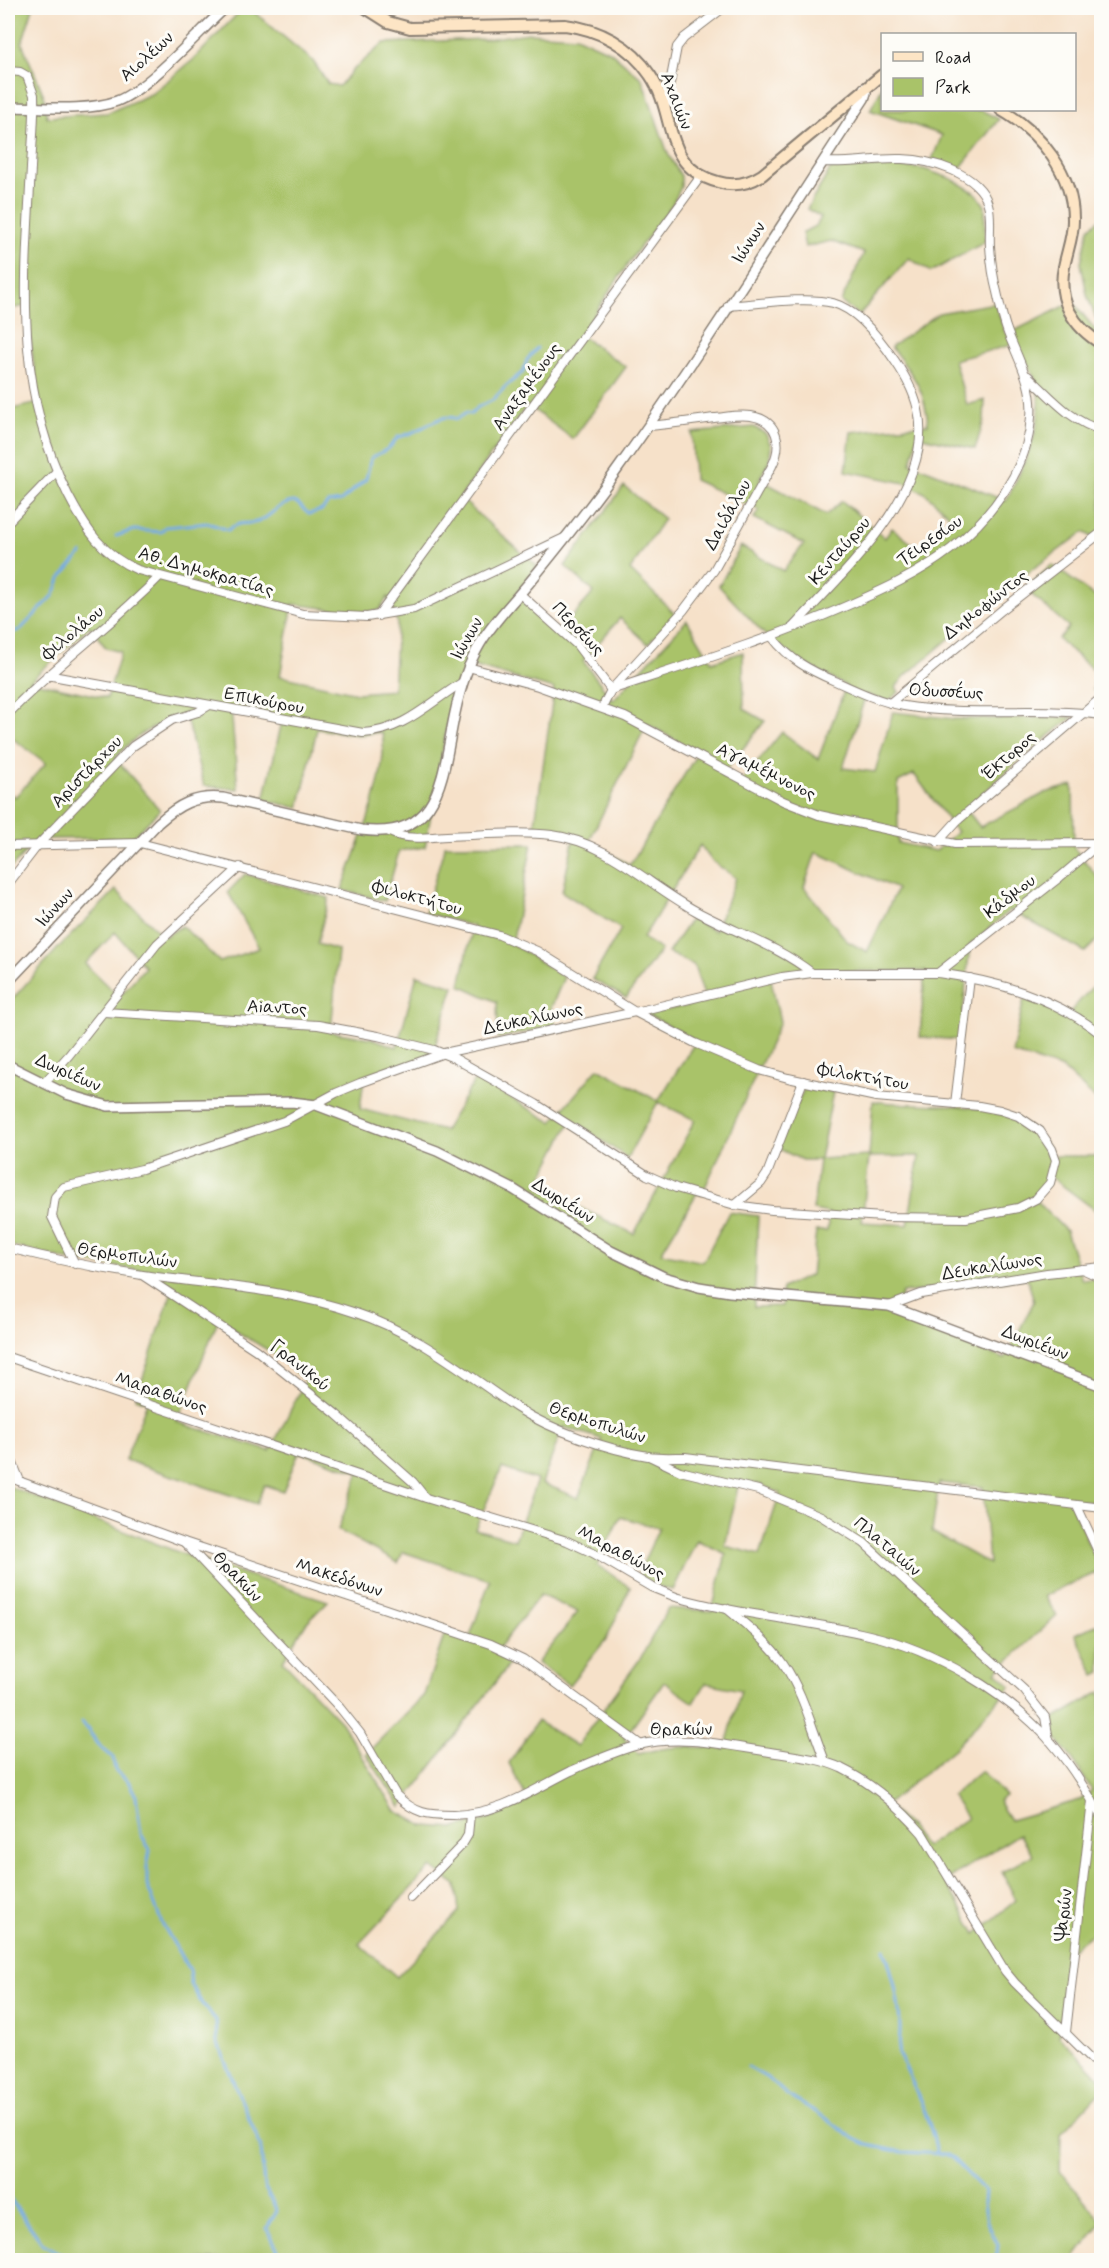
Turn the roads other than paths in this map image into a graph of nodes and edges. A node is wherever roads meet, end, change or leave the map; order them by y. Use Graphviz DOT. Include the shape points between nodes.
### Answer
graph roads {
  1 [pos="225,8"];
  2 [pos="366,8"];
  3 [pos="723,8"];
  4 [pos="8,71"];
  5 [pos="881,76"];
  6 [pos="864,88"];
  7 [pos="8,107"];
  8 [pos="33,107"];
  9 [pos="665,109"];
  10 [pos="1003,111"];
  11 [pos="823,162"];
  12 [pos="701,176"];
  13 [pos="728,306"];
  14 [pos="1101,344"];
  15 [pos="1026,375"];
  16 [pos="648,426"];
  17 [pos="1101,430"];
  18 [pos="57,471"];
  19 [pos="8,522"];
  20 [pos="1101,532"];
  21 [pos="567,537"];
  22 [pos="159,577"];
  23 [pos="520,594"];
  24 [pos="378,616"];
  25 [pos="790,630"];
  26 [pos="772,637"];
  27 [pos="468,667"];
  28 [pos="47,675"];
  29 [pos="463,682"];
  30 [pos="611,690"];
  31 [pos="1101,697"];
  32 [pos="890,703"];
  33 [pos="208,706"];
  34 [pos="602,708"];
  35 [pos="1083,712"];
  36 [pos="8,714"];
  37 [pos="1101,715"];
  38 [pos="389,832"];
  39 [pos="938,842"];
  40 [pos="140,843"];
  41 [pos="1101,843"];
  42 [pos="38,845"];
  43 [pos="8,846"];
  44 [pos="240,867"];
  45 [pos="8,884"];
  46 [pos="812,973"];
  47 [pos="938,973"];
  48 [pos="970,978"];
  49 [pos="8,982"];
  50 [pos="104,1012"];
  51 [pos="635,1012"];
  52 [pos="1101,1035"];
  53 [pos="444,1053"];
  54 [pos="8,1065"];
  55 [pos="802,1081"];
  56 [pos="44,1083"];
  57 [pos="955,1104"];
  58 [pos="316,1105"];
  59 [pos="735,1205"];
  60 [pos="8,1248"];
  61 [pos="75,1264"];
  62 [pos="1101,1267"];
  63 [pos="1081,1269"];
  64 [pos="142,1275"];
  65 [pos="1101,1278"];
  66 [pos="889,1306"];
  67 [pos="8,1357"];
  68 [pos="1101,1386"];
  69 [pos="8,1451"];
  70 [pos="650,1457"];
  71 [pos="8,1477"];
  72 [pos="20,1481"];
  73 [pos="426,1498"];
  74 [pos="1077,1506"];
  75 [pos="1101,1508"];
  76 [pos="184,1542"];
  77 [pos="1101,1560"];
  78 [pos="725,1607"];
  79 [pos="1049,1740"];
  80 [pos="641,1745"];
  81 [pos="825,1761"];
  82 [pos="1092,1800"];
  83 [pos="470,1815"];
  84 [pos="1101,1818"];
  85 [pos="411,1898"];
  86 [pos="1066,2032"];
  87 [pos="1101,2069"];
  1 -- 8 [label="street, Αιολέων" via="127,97 99,105"];
  2 -- 9 [label="main road, Αχαιών" via="380,19 410,28 557,25 590,30 624,48 642,64 655,82"];
  3 -- 9 [label="street" via="677,46"];
  4 -- 8 [label="street, Αθ. Δημοκρατίας" via="27,76 33,89"];
  5 -- 6 [label="main road, Αχαιών"];
  6 -- 11 [label="street, Ιώνων" via="864,99"];
  6 -- 12 [label="main road, Αχαιών" via="755,179 731,185"];
  7 -- 8 [label="street, Αιολέων"];
  8 -- 18 [label="street, Αθ. Δημοκρατίας" via="25,332 35,405"];
  9 -- 12 [label="main road, Αχαιών" via="680,156"];
  10 -- 14 [label="main road" via="1039,141 1068,186 1073,225 1062,295 1075,320"];
  11 -- 13 [label="street, Ιώνων"];
  11 -- 15 [label="street, Τειρεσίου" via="902,159 957,173 978,186 989,208 998,300"];
  12 -- 24 [label="street, Αναξαμένους"];
  13 -- 16 [label="street, Ιώνων"];
  13 -- 25 [label="street, Κενταύρου" via="815,301 842,307 874,334 890,354 911,390 919,414 915,460 888,518 869,545"];
  15 -- 17 [label="street" via="1073,416"];
  15 -- 25 [label="street, Τειρεσίου" via="1031,416 1026,442 1004,493 983,520 930,563 878,592"];
  16 -- 21 [label="street, Ιώνων"];
  16 -- 30 [label="street, Δαιδάλου" via="750,416 771,426 778,447 772,466 714,570 683,611"];
  18 -- 19 [label="street"];
  18 -- 22 [label="street, Αθ. Δημοκρατίας" via="99,545 122,563"];
  20 -- 32 [label="street, Δημοφώντος"];
  21 -- 23 [label="street, Ιώνων"];
  21 -- 24 [label="street, Αθ. Δημοκρατίας" via="426,603"];
  22 -- 24 [label="street, Αθ. Δημοκρατίας" via="303,614"];
  22 -- 28 [label="street, Φιλολάου"];
  23 -- 27 [label="street, Ιώνων" via="488,632"];
  23 -- 30 [label="street, Περσέως" via="577,645"];
  25 -- 26 [label="street, Τειρεσίου"];
  26 -- 30 [label="street, Τειρεσίου"];
  26 -- 32 [label="street, Οδυσσέως" via="802,666"];
  27 -- 29 [label="street, Ιώνων"];
  27 -- 34 [label="street, Αγαμέμνονος"];
  28 -- 33 [label="street, Επικούρου"];
  28 -- 36 [label="street, Φιλολάου"];
  29 -- 33 [label="street, Επικούρου" via="403,723 372,733"];
  29 -- 38 [label="street, Ιώνων" via="435,800 415,821"];
  30 -- 34 [label="street, Δαιδάλου"];
  31 -- 35 [label="street, Έκτορος"];
  32 -- 35 [label="street, Οδυσσέως" via="926,709"];
  33 -- 42 [label="street, Αριστάρχου" via="172,720 133,746"];
  34 -- 39 [label="street, Αγαμέμνονος" via="656,732 790,804"];
  35 -- 37 [label="street, Οδυσσέως"];
  35 -- 39 [label="street, Έκτορος"];
  38 -- 40 [label="street, Ιώνων" via="361,830 223,798 202,797 176,808"];
  38 -- 46 [label="street" via="408,838 534,833 582,842 694,910"];
  39 -- 41 [label="street, Αγαμέμνονος"];
  40 -- 42 [label="street, Φιλοκτήτου"];
  40 -- 44 [label="street, Φιλοκτήτου"];
  40 -- 49 [label="street, Ιώνων"];
  41 -- 47 [label="street, Κάδμου"];
  42 -- 43 [label="street, Φιλοκτήτου"];
  42 -- 45 [label="street, Αριστάρχου"];
  44 -- 50 [label="street" via="157,944"];
  44 -- 51 [label="street, Φιλοκτήτου" via="509,939 537,951"];
  46 -- 47 [label="street, Δευκαλίωνος"];
  46 -- 51 [label="street, Δευκαλίωνος" via="758,981"];
  47 -- 48 [label="street, Δευκαλίωνος"];
  48 -- 52 [label="street, Δευκαλίωνος" via="1042,999"];
  48 -- 57 [label="street"];
  50 -- 53 [label="street, Aiαντος" via="318,1025"];
  50 -- 56 [label="street"];
  51 -- 53 [label="street, Δευκαλίωνος"];
  51 -- 55 [label="street, Φιλοκτήτου" via="715,1052 759,1070"];
  53 -- 58 [label="street, Δευκαλίωνος" via="360,1083"];
  53 -- 59 [label="street, Φιλοκτήτου" via="561,1119 646,1175"];
  54 -- 56 [label="street, Δωριέων"];
  55 -- 57 [label="street, Φιλοκτήτου" via="876,1097"];
  55 -- 59 [label="street" via="767,1174"];
  56 -- 58 [label="street, Δωριέων" via="75,1098 114,1107 291,1102"];
  57 -- 59 [label="street, Φιλοκτήτου" via="1009,1112 1040,1131 1056,1160 1050,1183 1041,1195 1005,1212 940,1219"];
  58 -- 61 [label="street, Δευκαλίωνος" via="284,1121 142,1169 64,1187 55,1197 52,1217"];
  58 -- 66 [label="street, Δωριέων" via="418,1143 493,1178 611,1251 664,1277 729,1292"];
  60 -- 61 [label="street, Θερμοπυλών"];
  61 -- 64 [label="street, Θερμοπυλών"];
  62 -- 63 [label="street, Δευκαλίωνος"];
  63 -- 65 [label="street"];
  63 -- 66 [label="street, Δευκαλίωνος" via="921,1294"];
  64 -- 70 [label="street, Θερμοπυλών" via="234,1285 313,1299 359,1313 414,1341 553,1427"];
  64 -- 73 [label="street, Γρανικού" via="256,1350 413,1482"];
  66 -- 68 [label="street, Δωριέων"];
  67 -- 73 [label="street, Μαραθώνος"];
  69 -- 72 [label="street"];
  70 -- 74 [label="street, Θερμοπυλών" via="685,1457"];
  70 -- 79 [label="street, Πλαταιών" via="680,1471 758,1490 821,1516 864,1543 1024,1690 1045,1717"];
  71 -- 72 [label="street, Μακεδόνων"];
  72 -- 76 [label="street, Μακεδόνων"];
  73 -- 78 [label="street, Μαραθώνος" via="577,1545 663,1592"];
  74 -- 75 [label="street, Θερμοπυλών"];
  74 -- 77 [label="street"];
  76 -- 80 [label="street, Μακεδόνων" via="492,1644 523,1659"];
  76 -- 83 [label="street, Θρακών" via="340,1708 404,1803 430,1816"];
  78 -- 79 [label="street, Μαραθώνος" via="867,1634 920,1650 995,1694"];
  78 -- 81 [label="street" via="760,1637 782,1663 794,1682"];
  79 -- 82 [label="street, Μαραθώνος"];
  80 -- 81 [label="street, Θρακών" via="705,1743"];
  80 -- 83 [label="street, Θρακών" via="605,1756 491,1811"];
  81 -- 86 [label="street, Θρακών" via="879,1792 922,1833 1005,1971"];
  82 -- 84 [label="street, Μαραθώνος"];
  82 -- 86 [label="street, Ψαρών"];
  83 -- 85 [label="street" via="468,1835 462,1845"];
  86 -- 87 [label="street, Θρακών"];
}
